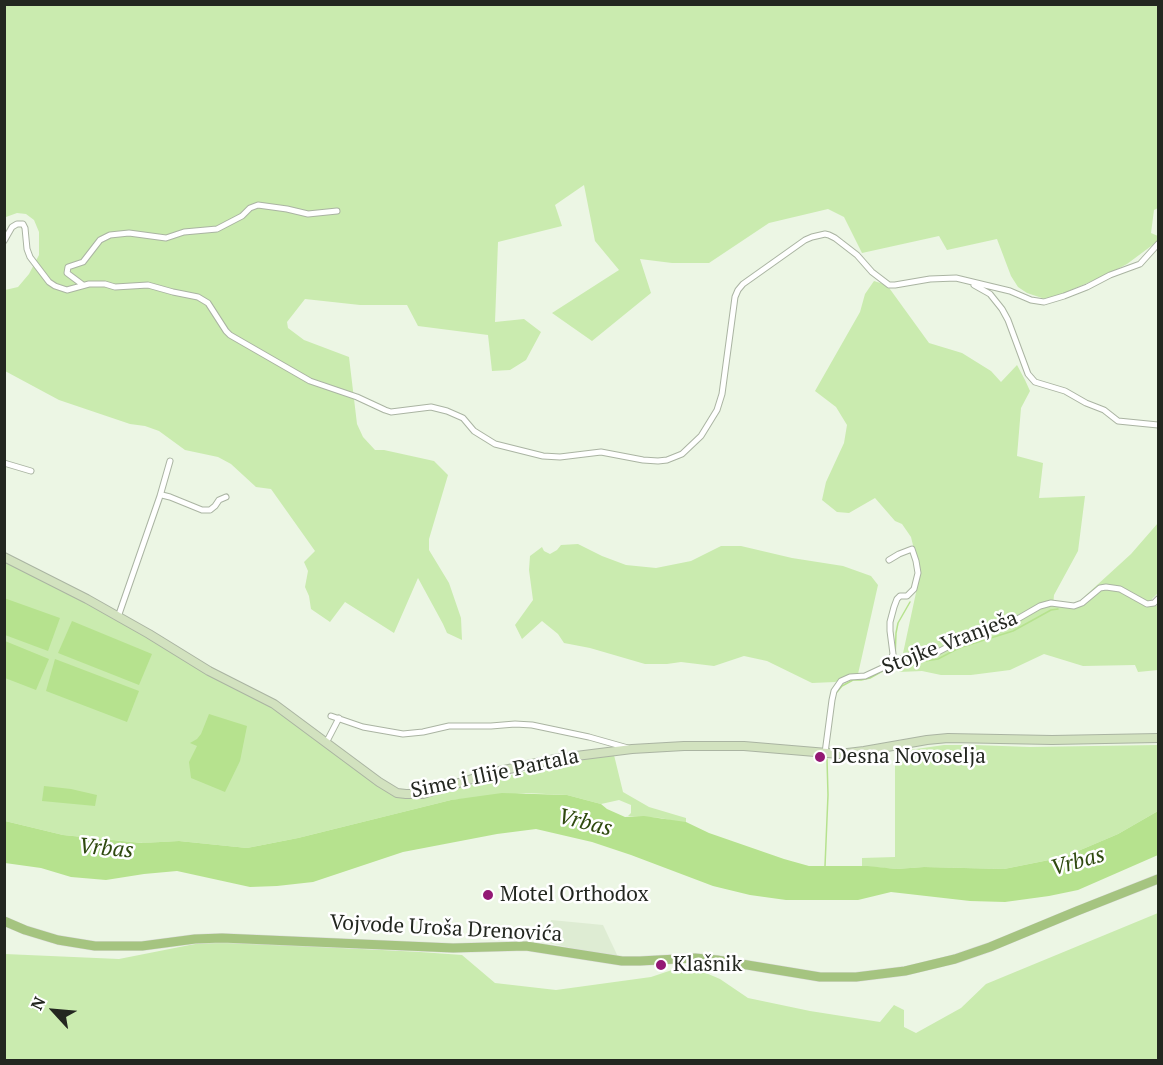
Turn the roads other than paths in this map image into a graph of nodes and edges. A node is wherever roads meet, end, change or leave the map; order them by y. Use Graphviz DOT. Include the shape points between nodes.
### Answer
graph roads {
  1 [pos="337,211"];
  2 [pos="4,241"];
  3 [pos="1158,244"];
  4 [pos="967,281"];
  5 [pos="83,285"];
  6 [pos="1158,425"];
  7 [pos="170,460"];
  8 [pos="4,463"];
  9 [pos="31,471"];
  10 [pos="160,496"];
  11 [pos="226,497"];
  12 [pos="4,557"];
  13 [pos="889,560"];
  14 [pos="1158,599"];
  15 [pos="118,617"];
  16 [pos="890,664"];
  17 [pos="331,716"];
  18 [pos="339,718"];
  19 [pos="1158,738"];
  20 [pos="326,743"];
  21 [pos="632,749"];
  22 [pos="825,753"];
  23 [pos="1158,879"];
  24 [pos="4,921"];
  1 -- 5 [label="street" via="308,214 258,205 217,229 166,238 129,233 110,235 100,240 83,262 68,267 69,276"];
  2 -- 5 [label="street" via="12,227 22,224 30,257 49,282 67,290"];
  3 -- 4 [label="street" via="1140,264 1044,302"];
  4 -- 5 [label="street" via="948,278 888,285 835,238 825,234 805,240 738,290 717,410 701,436 682,454 658,461 601,452 543,456 495,444 463,418 447,411 431,407 391,412 310,381 230,335 208,303 198,297 148,285"];
  4 -- 6 [label="street" via="990,294 1002,309 1035,382 1065,391 1119,421"];
  7 -- 10 [label="street"];
  8 -- 9 [label="street"];
  10 -- 11 [label="street" via="202,510 210,510"];
  10 -- 15 [label="street"];
  12 -- 15 [label="street, Sime i Ilije Partala"];
  13 -- 16 [label="street" via="912,549 918,573 914,589 897,598 894,607"];
  14 -- 16 [label="street, Stojke Vranješa" via="1147,604 1120,589 1100,588 1074,606 1040,606 936,653 908,656"];
  15 -- 20 [label="street, Sime i Ilije Partala" via="274,704"];
  16 -- 22 [label="street, Stojke Vranješa" via="837,685"];
  17 -- 18 [label="street"];
  18 -- 20 [label="street"];
  18 -- 21 [label="street" via="403,734 449,726 532,725"];
  19 -- 22 [label="street, Sime i Ilije Partala" via="954,737 852,753"];
  20 -- 21 [label="street, Sime i Ilije Partala" via="387,787 411,795 560,758"];
  21 -- 22 [label="street, Sime i Ilije Partala" via="717,746"];
  23 -- 24 [label="main road, Vojvode Uroša Drenovića" via="955,959 905,971 846,978 701,958 622,961 526,946 453,948 222,938 132,947 95,946 58,940"];
}
